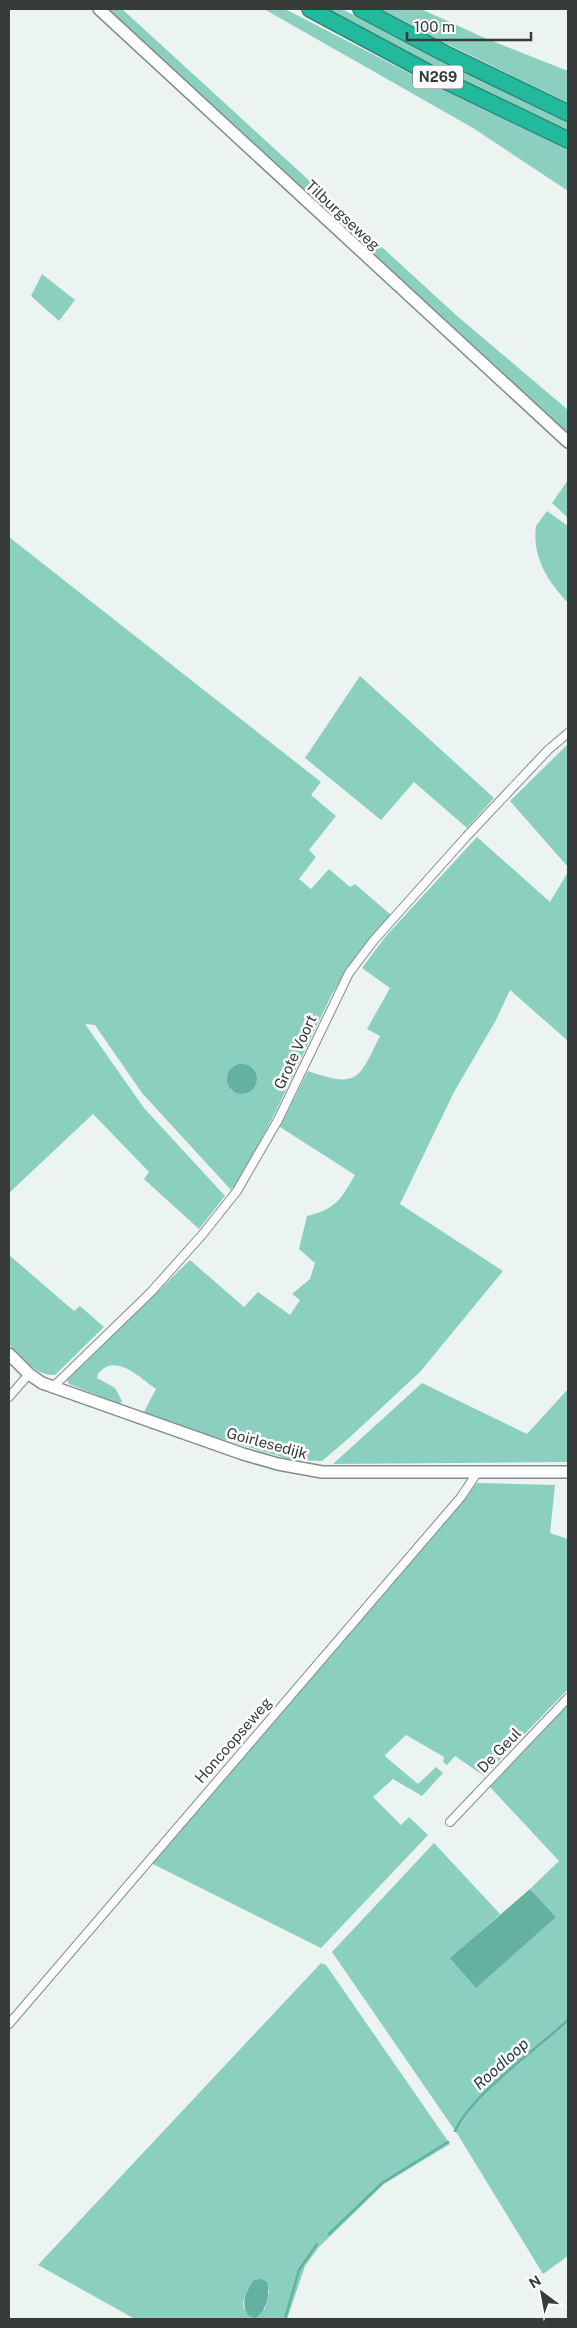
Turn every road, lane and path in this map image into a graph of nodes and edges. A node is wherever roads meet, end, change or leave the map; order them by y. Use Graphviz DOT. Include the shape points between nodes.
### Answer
graph roads {
  1 [pos="99,9"];
  2 [pos="310,9"];
  3 [pos="361,9"];
  4 [pos="568,113"];
  5 [pos="568,140"];
  6 [pos="568,442"];
  7 [pos="568,733"];
  8 [pos="9,1354"];
  9 [pos="29,1374"];
  10 [pos="53,1387"];
  11 [pos="9,1397"];
  12 [pos="568,1472"];
  13 [pos="477,1473"];
  14 [pos="568,1698"];
  15 [pos="450,1822"];
  16 [pos="9,2024"];
  1 -- 6 [label="street, Tilburgseweg"];
  2 -- 5 [label="highway, N269" via="431,74"];
  3 -- 4 [label="highway, N269"];
  7 -- 10 [label="street, Grote Voort" via="483,818 374,940 349,973 278,1120 237,1191 151,1292"];
  8 -- 9 [label="street, Goirlesedijk"];
  9 -- 10 [label="street, Goirlesedijk"];
  9 -- 11 [label="street"];
  10 -- 13 [label="street, Goirlesedijk" via="278,1464 322,1472"];
  12 -- 13 [label="street, Goirlesedijk"];
  13 -- 16 [label="street, Honcoopseweg" via="461,1498"];
  14 -- 15 [label="street, De Geul"];
}
